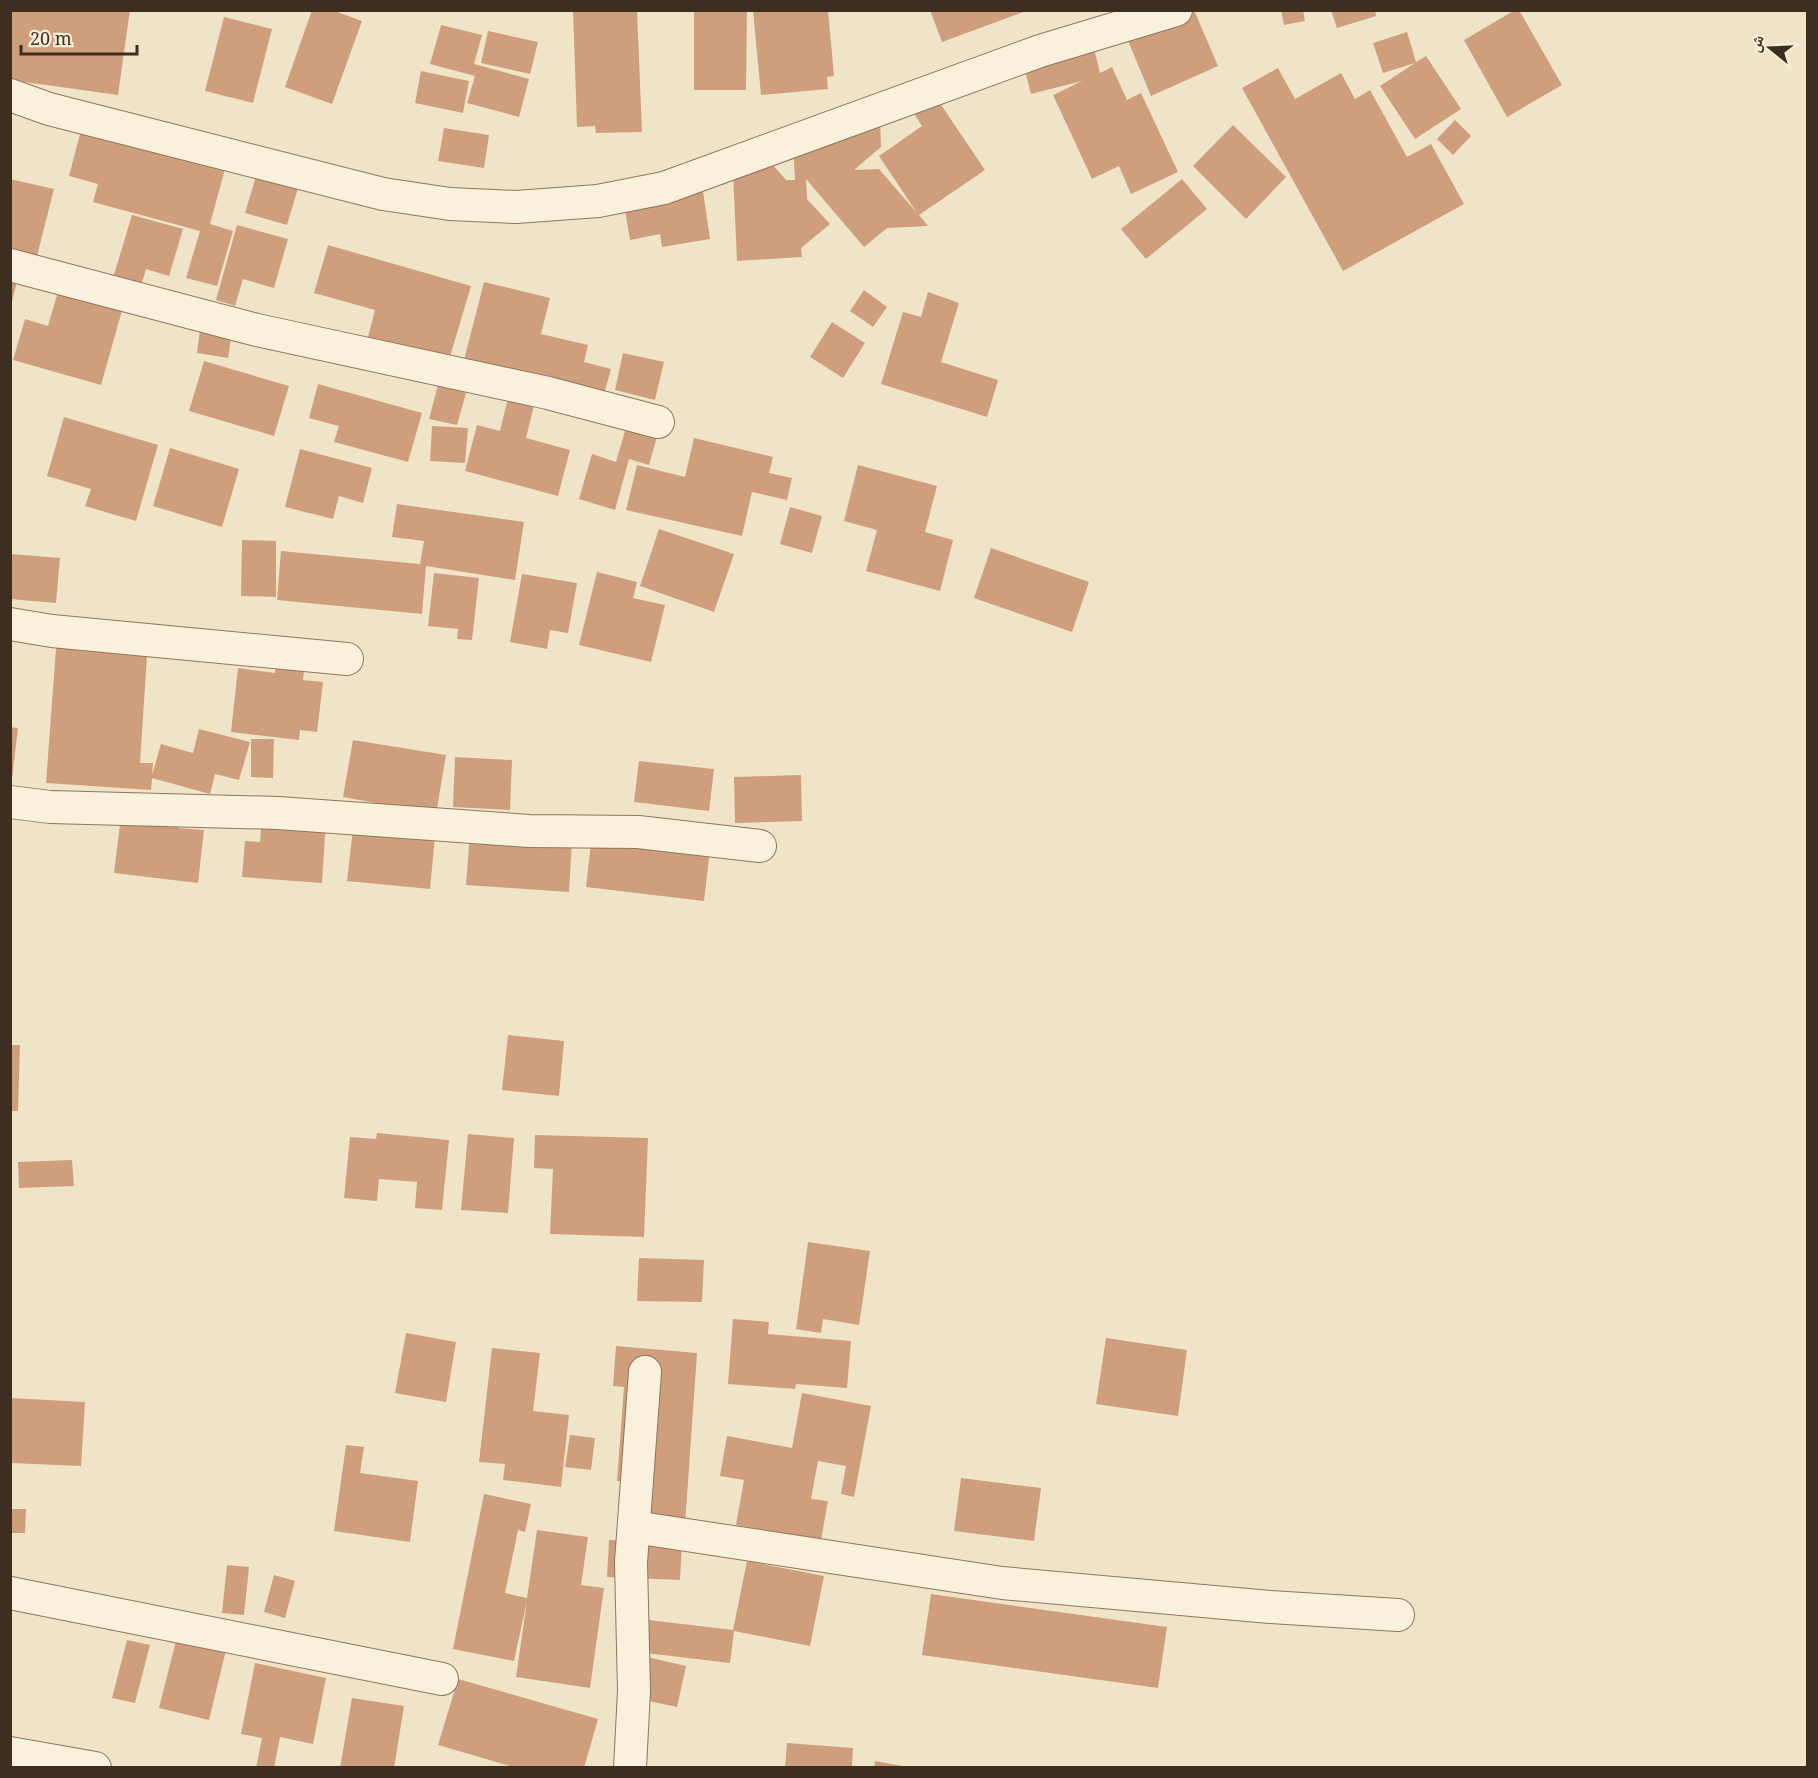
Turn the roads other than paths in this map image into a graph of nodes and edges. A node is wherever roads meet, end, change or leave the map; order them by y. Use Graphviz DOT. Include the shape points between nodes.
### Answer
graph roads {
  1 [pos="1176,10"];
  2 [pos="10,95"];
  3 [pos="10,265"];
  4 [pos="658,422"];
  5 [pos="10,624"];
  6 [pos="347,659"];
  7 [pos="10,802"];
  8 [pos="760,846"];
  9 [pos="645,1372"];
  10 [pos="634,1527"];
  11 [pos="10,1593"];
  12 [pos="1398,1615"];
  13 [pos="441,1679"];
  14 [pos="10,1753"];
  15 [pos="95,1767"];
  16 [pos="630,1767"];
  1 -- 2 [label="street" via="1040,51 664,188 598,201 516,207 450,204 383,194 49,109"];
  3 -- 4 [label="street" via="257,330 548,393"];
  5 -- 6 [label="street" via="52,632"];
  7 -- 8 [label="street" via="50,807 279,813 529,831 638,832"];
  9 -- 10 [label="street"];
  10 -- 12 [label="street" via="1002,1583"];
  10 -- 16 [label="street"];
  11 -- 13 [label="street"];
  14 -- 15 [label="street"];
}
